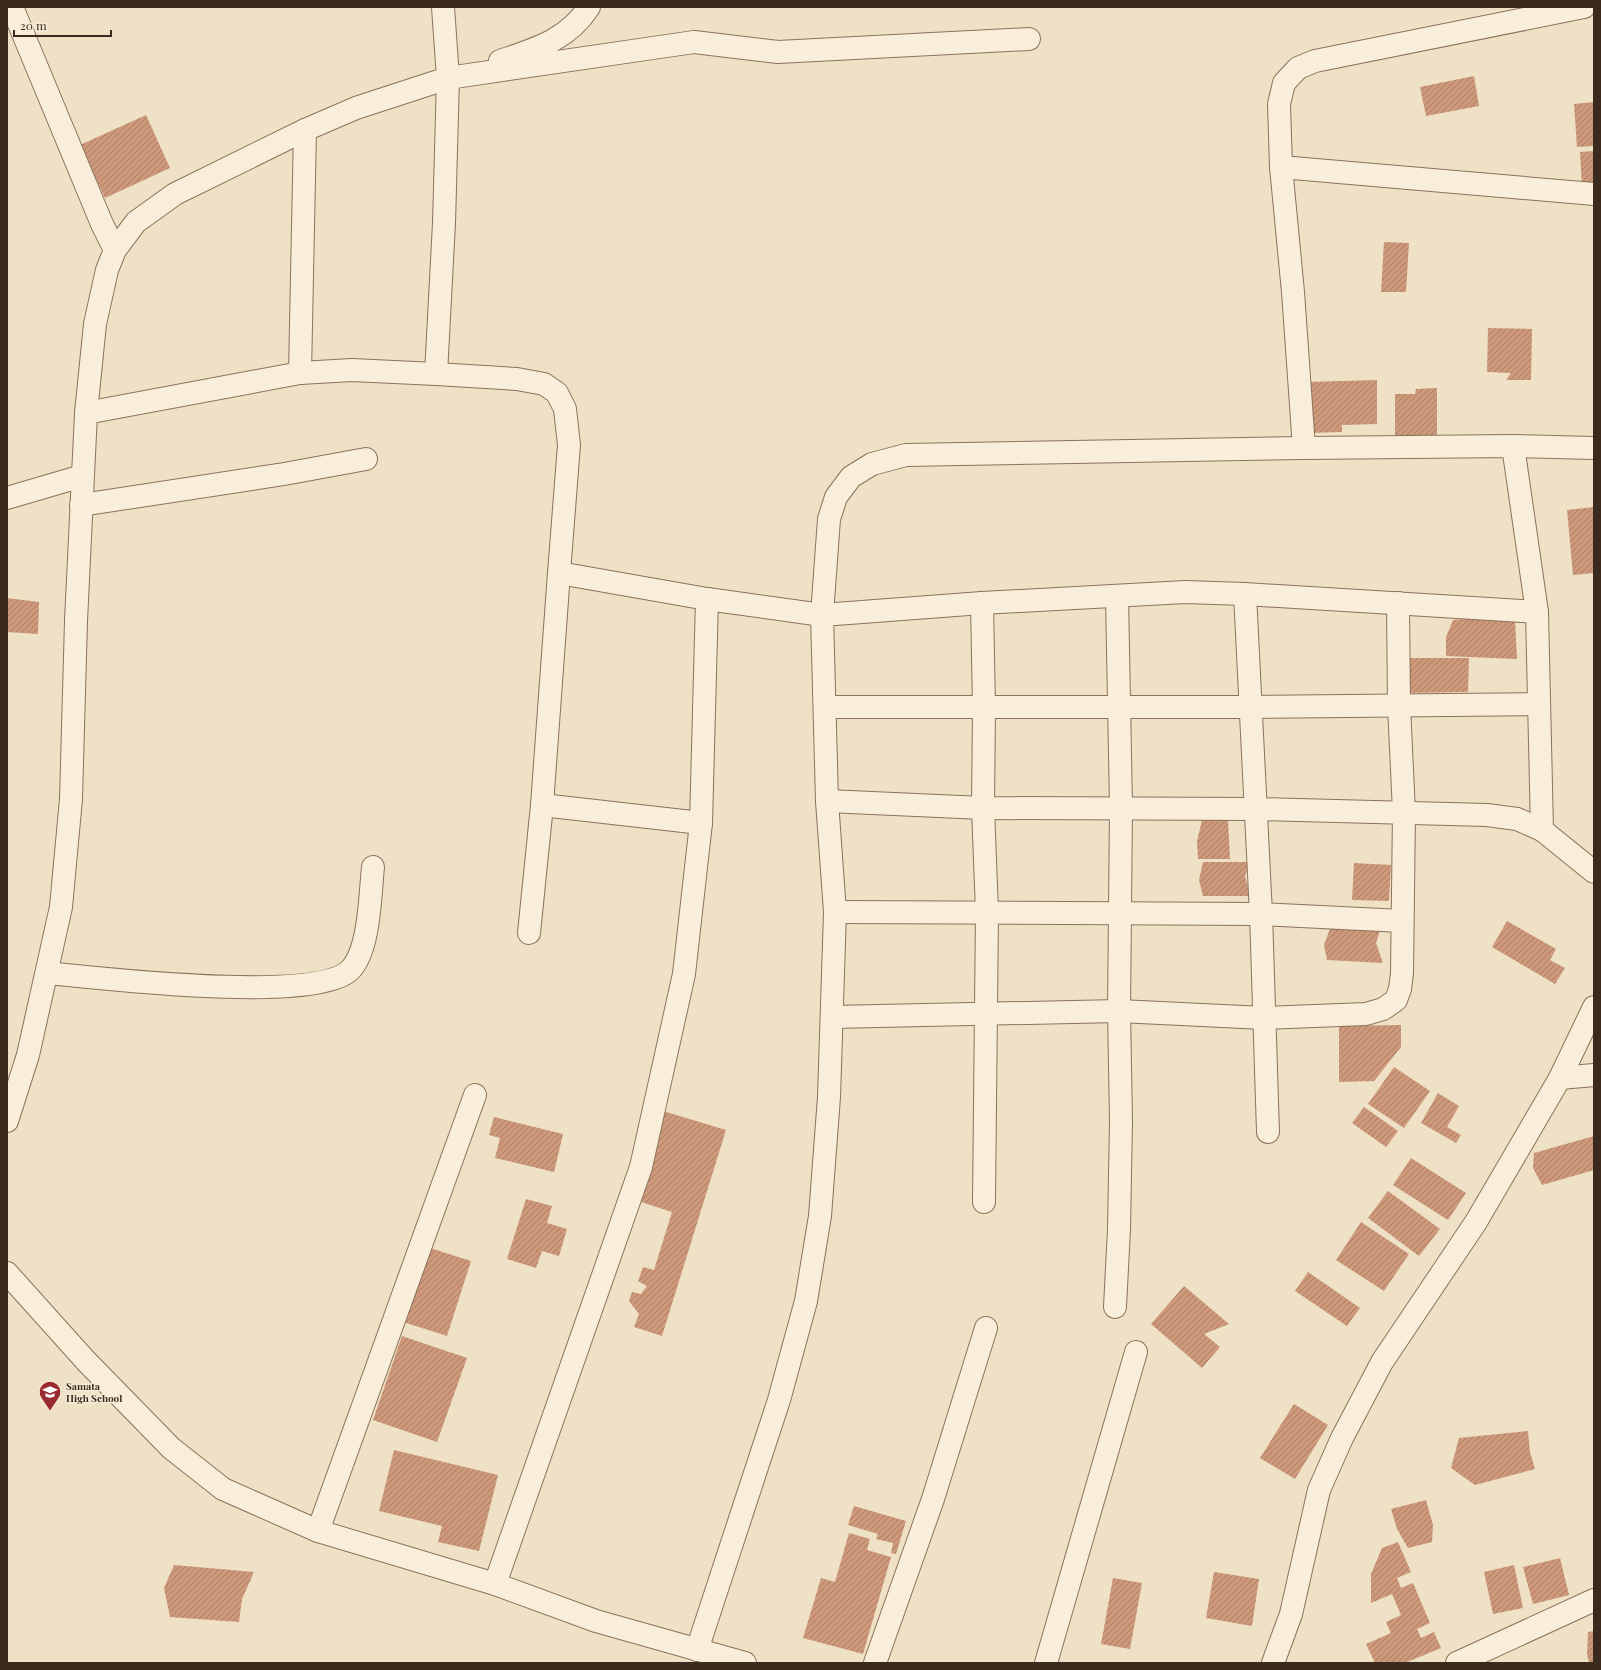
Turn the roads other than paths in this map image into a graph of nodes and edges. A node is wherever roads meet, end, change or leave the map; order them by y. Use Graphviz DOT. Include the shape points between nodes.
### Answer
graph roads {
  1 [pos="12,7"];
  2 [pos="443,7"];
  3 [pos="588,7"];
  4 [pos="1584,7"];
  5 [pos="1029,39"];
  6 [pos="448,78"];
  7 [pos="305,130"];
  8 [pos="1281,167"];
  9 [pos="1594,194"];
  10 [pos="115,250"];
  11 [pos="300,373"];
  12 [pos="436,374"];
  13 [pos="86,413"];
  14 [pos="1513,446"];
  15 [pos="1304,448"];
  16 [pos="1594,448"];
  17 [pos="366,459"];
  18 [pos="82,476"];
  19 [pos="7,498"];
  20 [pos="81,505"];
  21 [pos="559,573"];
  22 [pos="1245,594"];
  23 [pos="1117,596"];
  24 [pos="708,599"];
  25 [pos="1398,602"];
  26 [pos="982,603"];
  27 [pos="1536,612"];
  28 [pos="822,615"];
  29 [pos="1539,704"];
  30 [pos="1400,706"];
  31 [pos="825,707"];
  32 [pos="1251,707"];
  33 [pos="984,708"];
  34 [pos="1119,708"];
  35 [pos="827,801"];
  36 [pos="542,805"];
  37 [pos="1121,807"];
  38 [pos="983,808"];
  39 [pos="1256,809"];
  40 [pos="1404,812"];
  41 [pos="701,823"];
  42 [pos="1542,830"];
  43 [pos="373,867"];
  44 [pos="1594,872"];
  45 [pos="834,912"];
  46 [pos="987,912"];
  47 [pos="1119,912"];
  48 [pos="1261,914"];
  49 [pos="1402,921"];
  50 [pos="529,933"];
  51 [pos="47,973"];
  52 [pos="1594,1007"];
  53 [pos="1118,1011"];
  54 [pos="986,1013"];
  55 [pos="832,1017"];
  56 [pos="1264,1018"];
  57 [pos="1594,1075"];
  58 [pos="1560,1078"];
  59 [pos="476,1095"];
  60 [pos="7,1121"];
  61 [pos="1268,1132"];
  62 [pos="984,1202"];
  63 [pos="7,1274"];
  64 [pos="1115,1307"];
  65 [pos="986,1328"];
  66 [pos="1136,1352"];
  67 [pos="318,1531"];
  68 [pos="495,1584"];
  69 [pos="1594,1600"];
  70 [pos="697,1650"];
  71 [pos="745,1663"];
  72 [pos="875,1663"];
  73 [pos="1046,1663"];
  74 [pos="1273,1663"];
  75 [pos="1457,1663"];
  1 -- 10 [label="street"];
  2 -- 6 [label="street"];
  3 -- 6 [label="street" via="580,22 555,40"];
  4 -- 8 [label="street" via="1315,61 1298,68 1284,82 1279,104"];
  5 -- 6 [label="street" via="778,52 694,42"];
  6 -- 7 [label="street" via="356,108"];
  6 -- 12 [label="street"];
  7 -- 10 [label="street" via="175,194 136,222"];
  7 -- 11 [label="street"];
  8 -- 9 [label="street"];
  8 -- 15 [label="street"];
  10 -- 13 [label="street" via="106,270 95,324"];
  11 -- 12 [label="street" via="352,370"];
  11 -- 13 [label="street"];
  12 -- 21 [label="street" via="544,384 557,393 565,409 569,445"];
  13 -- 18 [label="street"];
  14 -- 15 [label="street"];
  14 -- 16 [label="street"];
  14 -- 27 [label="street"];
  15 -- 28 [label="street" via="906,455 872,464 851,477 836,497 829,519"];
  17 -- 20 [label="street"];
  18 -- 19 [label="street"];
  18 -- 20 [label="street"];
  20 -- 51 [label="street" via="71,799 61,907"];
  21 -- 24 [label="street"];
  21 -- 36 [label="street"];
  22 -- 23 [label="street" via="1185,592"];
  22 -- 25 [label="street"];
  22 -- 32 [label="street"];
  23 -- 26 [label="street"];
  23 -- 34 [label="street"];
  24 -- 28 [label="street"];
  24 -- 41 [label="street"];
  25 -- 27 [label="street"];
  25 -- 30 [label="street"];
  26 -- 28 [label="street"];
  26 -- 33 [label="street"];
  27 -- 29 [label="street"];
  28 -- 31 [label="street"];
  29 -- 30 [label="street"];
  29 -- 42 [label="street"];
  30 -- 32 [label="street"];
  30 -- 40 [label="street"];
  31 -- 33 [label="street"];
  31 -- 35 [label="street"];
  32 -- 34 [label="street"];
  32 -- 39 [label="street"];
  33 -- 34 [label="street"];
  33 -- 38 [label="street"];
  34 -- 37 [label="street"];
  35 -- 38 [label="street"];
  35 -- 45 [label="street"];
  36 -- 41 [label="street"];
  36 -- 50 [label="street"];
  37 -- 38 [label="street"];
  37 -- 39 [label="street"];
  37 -- 47 [label="street"];
  38 -- 46 [label="street"];
  39 -- 40 [label="street"];
  39 -- 48 [label="street"];
  40 -- 42 [label="street" via="1510,818"];
  40 -- 49 [label="street"];
  41 -- 68 [label="street" via="684,974 641,1167"];
  42 -- 44 [label="street"];
  43 -- 51 [label="street" via="366,930 360,953 350,970 330,981 284,987 185,985"];
  45 -- 46 [label="street"];
  45 -- 55 [label="street"];
  46 -- 47 [label="street"];
  46 -- 54 [label="street"];
  47 -- 48 [label="street"];
  47 -- 53 [label="street"];
  48 -- 49 [label="street"];
  48 -- 56 [label="street"];
  49 -- 56 [label="street" via="1400,989 1396,1000 1383,1009 1366,1014"];
  51 -- 60 [label="street" via="28,1055"];
  52 -- 58 [label="street"];
  53 -- 54 [label="street"];
  53 -- 56 [label="street"];
  53 -- 64 [label="street" via="1120,1190"];
  54 -- 55 [label="street"];
  54 -- 62 [label="street"];
  55 -- 70 [label="street" via="820,1216 806,1302 779,1400"];
  56 -- 61 [label="street"];
  57 -- 58 [label="street"];
  58 -- 74 [label="street" via="1476,1222 1382,1362 1342,1438 1319,1490 1291,1614"];
  59 -- 67 [label="street"];
  63 -- 67 [label="street" via="86,1361 171,1448 223,1489"];
  65 -- 72 [label="street" via="933,1499"];
  66 -- 73 [label="street"];
  67 -- 68 [label="street"];
  68 -- 70 [label="street" via="596,1621"];
  69 -- 75 [label="street"];
  70 -- 71 [label="street"];
}
